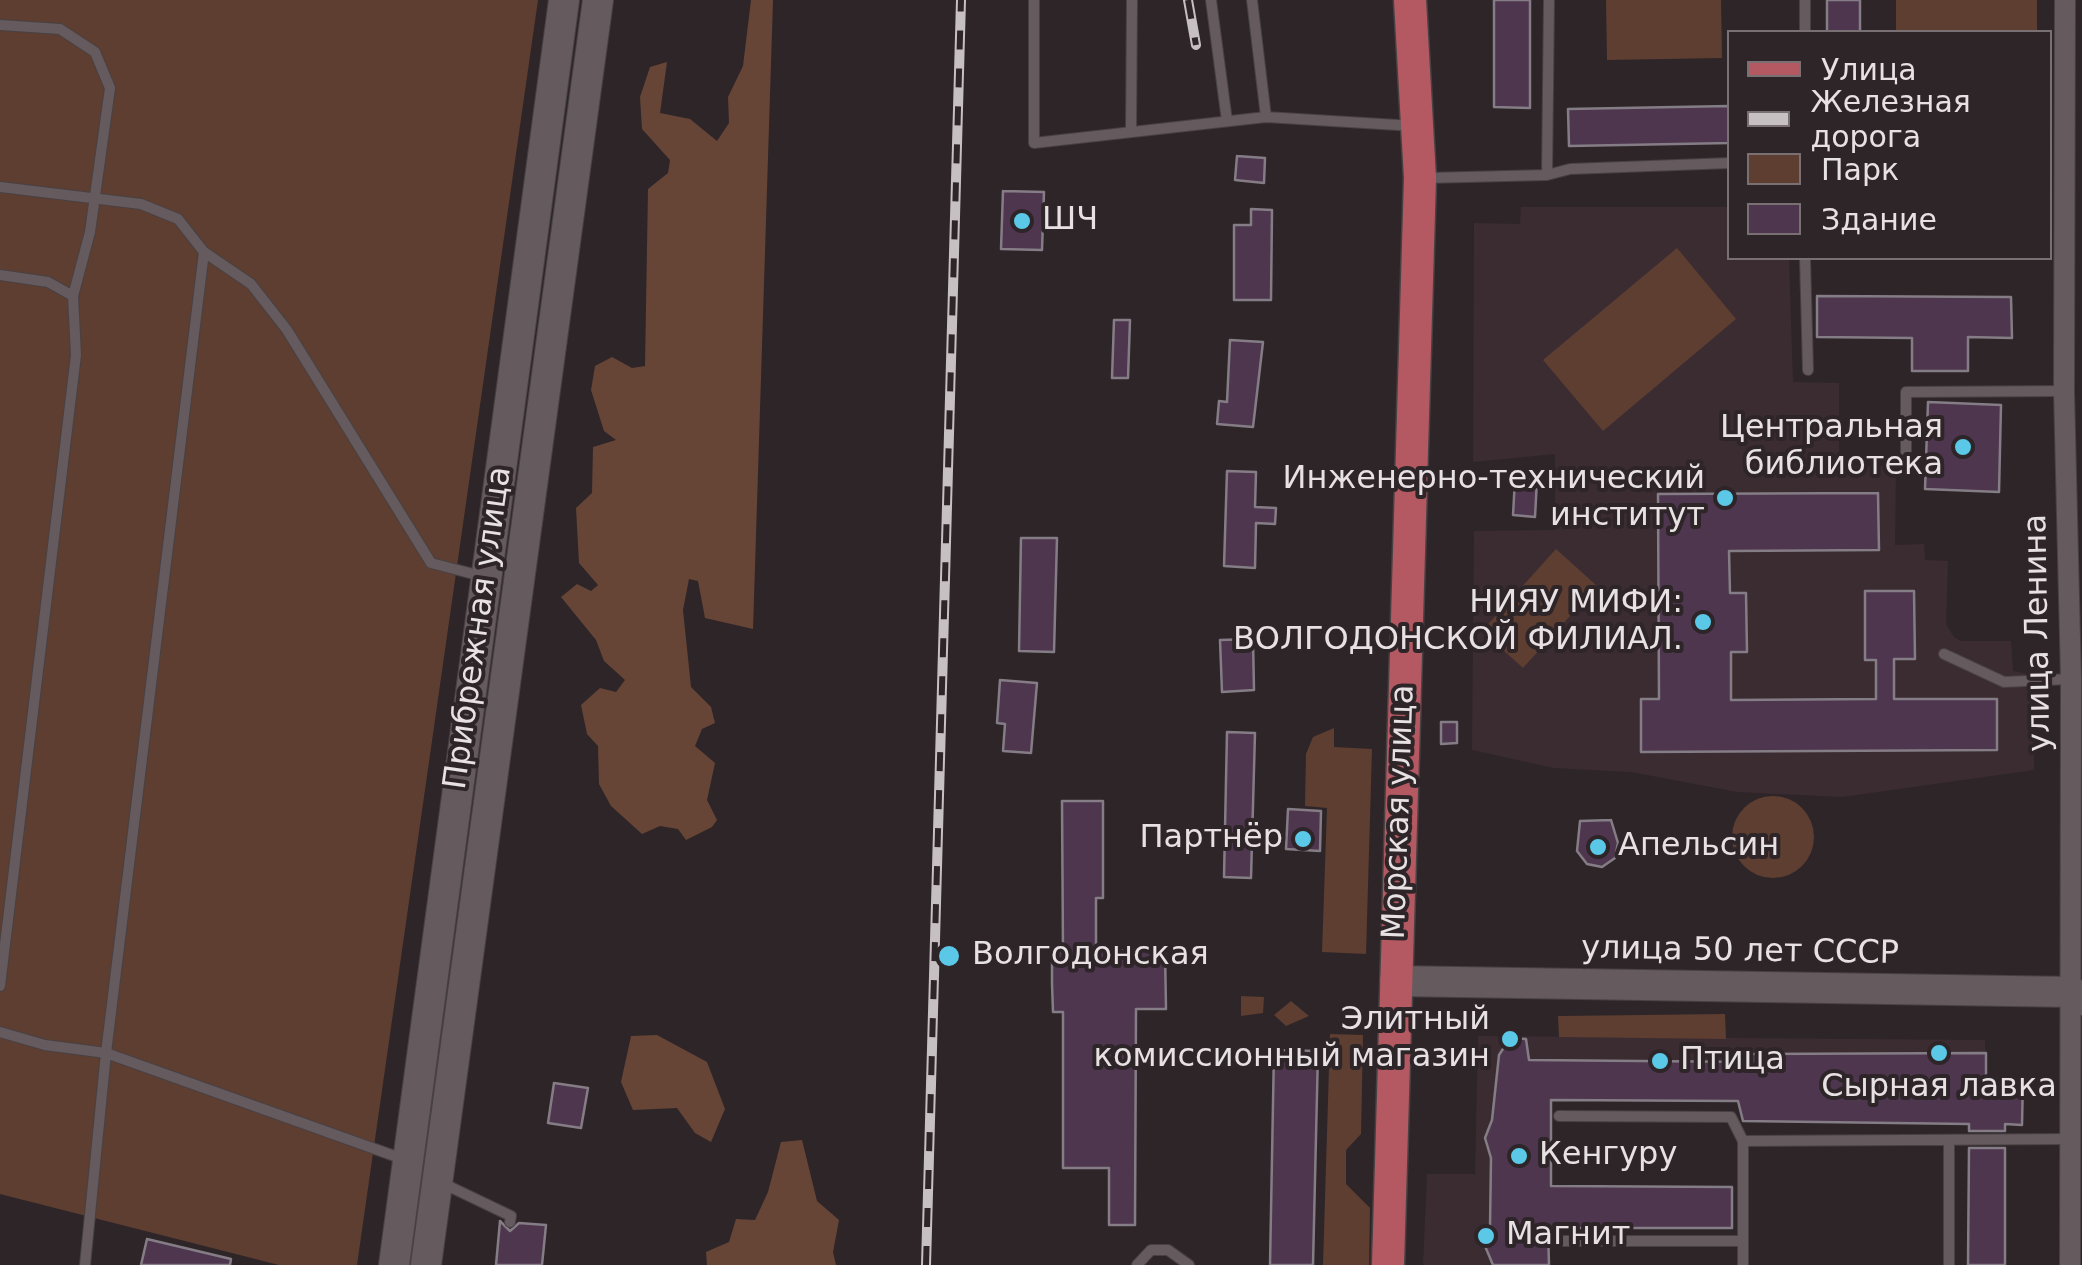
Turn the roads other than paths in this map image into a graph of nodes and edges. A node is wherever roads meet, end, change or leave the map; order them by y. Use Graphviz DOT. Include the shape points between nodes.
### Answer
graph roads {
  1 [pos="564,0"];
  2 [pos="598,0"];
  3 [pos="1034,0"];
  4 [pos="1132,0"];
  5 [pos="1211,0"];
  6 [pos="1252,0"];
  7 [pos="1410,0"];
  8 [pos="1549,0"];
  9 [pos="1805,0"];
  10 [pos="2065,0"];
  11 [pos="0,25"];
  12 [pos="1806,30"];
  13 [pos="1266,117"];
  14 [pos="1227,121"];
  15 [pos="1420,126"];
  16 [pos="1131,132"];
  17 [pos="2057,138"];
  18 [pos="1727,163"];
  19 [pos="1547,174"];
  20 [pos="1420,178"];
  21 [pos="0,187"];
  22 [pos="96,198"];
  23 [pos="204,252"];
  24 [pos="2058,256"];
  25 [pos="1805,260"];
  26 [pos="0,275"];
  27 [pos="73,296"];
  28 [pos="1808,370"];
  29 [pos="2064,391"];
  30 [pos="1906,470"];
  31 [pos="487,578"];
  32 [pos="1944,654"];
  33 [pos="2072,678"];
  34 [pos="1394,981"];
  35 [pos="0,986"];
  36 [pos="2077,991"];
  37 [pos="430,1009"];
  38 [pos="462,1014"];
  39 [pos="0,1032"];
  40 [pos="106,1054"];
  41 [pos="1559,1116"];
  42 [pos="2070,1139"];
  43 [pos="1744,1140"];
  44 [pos="1950,1140"];
  45 [pos="409,1161"];
  46 [pos="438,1181"];
  47 [pos="510,1222"];
  48 [pos="1559,1241"];
  49 [pos="1743,1242"];
  50 [pos="85,1265"];
  51 [pos="394,1265"];
  52 [pos="426,1265"];
  53 [pos="1136,1265"];
  54 [pos="1189,1265"];
  55 [pos="1388,1265"];
  56 [pos="1743,1265"];
  57 [pos="1950,1265"];
  58 [pos="2070,1265"];
  1 -- 31 [label="main road, Прибрежная улица"];
  2 -- 38 [label="main road, Прибрежная улица"];
  3 -- 16 [label="lane" via="1034,143"];
  4 -- 16 [label="lane"];
  5 -- 14 [label="lane"];
  6 -- 13 [label="lane"];
  7 -- 15 [label="main road, Морская улица"];
  8 -- 19 [label="lane"];
  9 -- 12 [label="lane"];
  10 -- 17 [label="street, улица Ленина"];
  11 -- 22 [label="lane" via="60,29 95,52 110,88"];
  13 -- 14 [label="lane"];
  13 -- 15 [label="lane"];
  14 -- 16 [label="lane"];
  15 -- 20 [label="main road, Морская улица"];
  17 -- 24 [label="street, улица Ленина"];
  18 -- 19 [label="lane"];
  19 -- 20 [label="lane"];
  20 -- 34 [label="main road, Морская улица"];
  21 -- 22 [label="lane"];
  22 -- 23 [label="lane" via="141,204 178,219"];
  22 -- 27 [label="lane"];
  23 -- 31 [label="lane" via="251,284 287,330 431,563"];
  23 -- 40 [label="lane"];
  24 -- 29 [label="street, улица Ленина"];
  25 -- 28 [label="lane"];
  26 -- 27 [label="lane" via="48,282"];
  27 -- 35 [label="lane" via="76,355"];
  29 -- 30 [label="lane" via="1906,392"];
  29 -- 33 [label="street, улица Ленина"];
  31 -- 37 [label="main road, Прибрежная улица"];
  32 -- 33 [label="lane" via="2004,682"];
  33 -- 36 [label="street, улица Ленина"];
  34 -- 36 [label="main road, улица 50 лет СССР"];
  34 -- 55 [label="main road, Морская улица"];
  36 -- 42 [label="street, улица Ленина"];
  37 -- 38 [label="lane"];
  37 -- 45 [label="main road, Прибрежная улица"];
  38 -- 46 [label="main road, Прибрежная улица"];
  39 -- 40 [label="lane"];
  40 -- 45 [label="lane"];
  40 -- 50 [label="lane"];
  41 -- 43 [label="lane" via="1731,1117"];
  42 -- 44 [label="lane"];
  42 -- 58 [label="street, улица Ленина"];
  43 -- 44 [label="lane"];
  43 -- 49 [label="lane"];
  44 -- 57 [label="lane"];
  45 -- 51 [label="main road, Прибрежная улица"];
  46 -- 47 [label="lane" via="510,1216"];
  46 -- 52 [label="main road, Прибрежная улица"];
  48 -- 49 [label="lane"];
  49 -- 56 [label="lane"];
  53 -- 54 [label="lane" via="1151,1250 1168,1250"];
}
